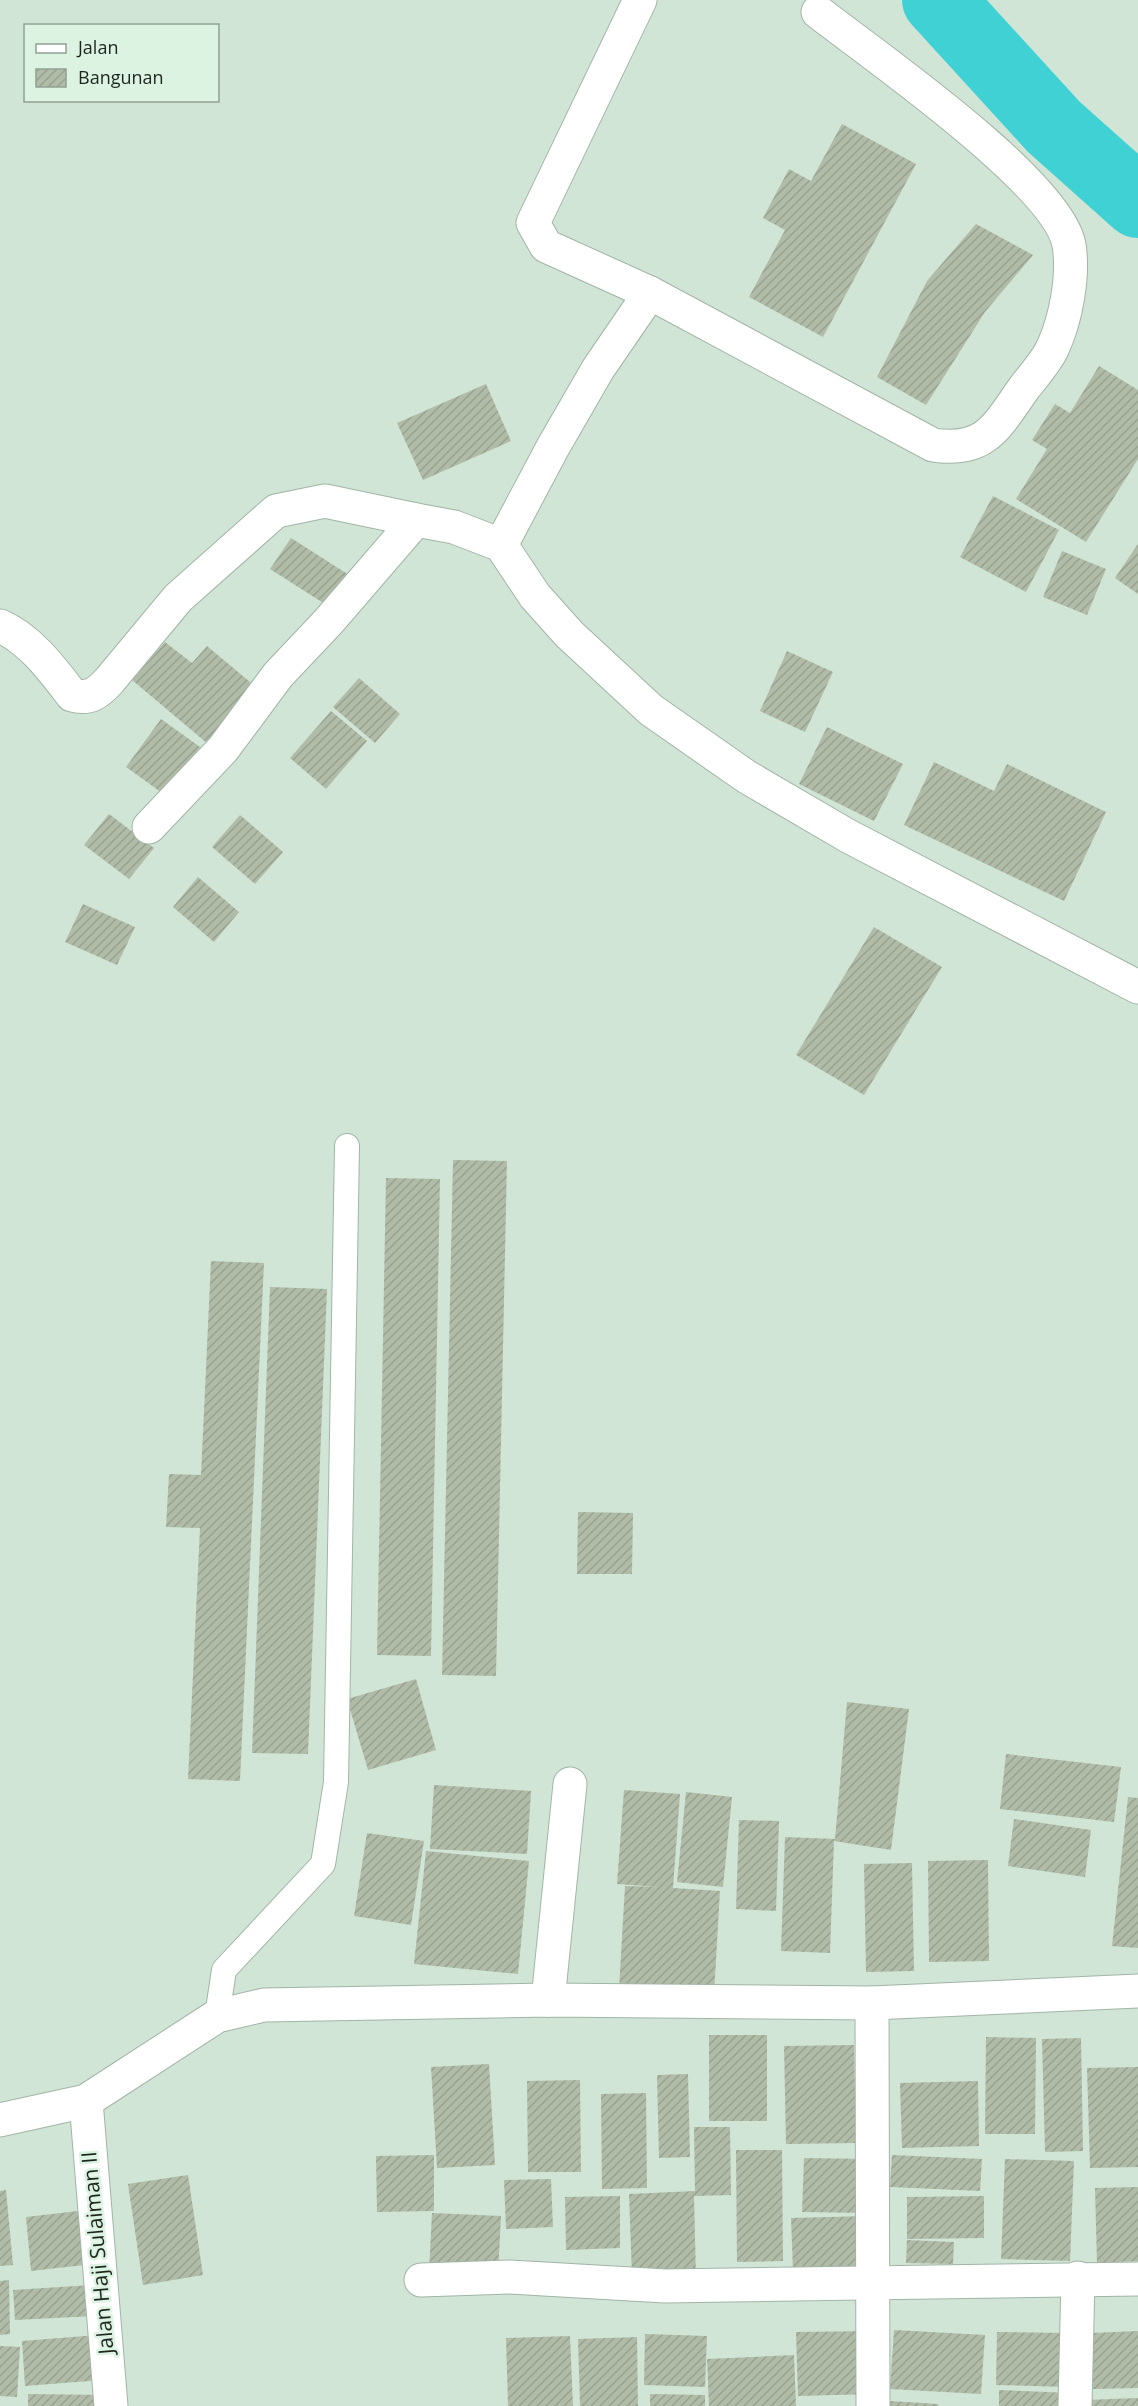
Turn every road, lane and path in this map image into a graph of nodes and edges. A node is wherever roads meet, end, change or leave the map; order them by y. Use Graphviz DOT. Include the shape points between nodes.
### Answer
graph roads {
  1 [pos="640,0"];
  2 [pos="814,4"];
  3 [pos="650,293"];
  4 [pos="416,520"];
  5 [pos="501,545"];
  6 [pos="0,626"];
  7 [pos="149,827"];
  8 [pos="1138,987"];
  9 [pos="347,1146"];
  10 [pos="570,1784"];
  11 [pos="1138,1991"];
  12 [pos="548,2000"];
  13 [pos="872,2003"];
  14 [pos="217,2016"];
  15 [pos="86,2101"];
  16 [pos="0,2120"];
  17 [pos="1078,2278"];
  18 [pos="1138,2279"];
  19 [pos="421,2280"];
  20 [pos="873,2282"];
  21 [pos="111,2406"];
  22 [pos="873,2406"];
  23 [pos="1075,2406"];
  1 -- 3 [label="street" via="533,223 546,246"];
  2 -- 3 [label="street" via="990,145 1058,217 1069,244 1070,286 1053,348 995,429 978,442 955,449 933,445"];
  3 -- 5 [label="street" via="598,369"];
  4 -- 5 [label="street" via="454,527"];
  4 -- 6 [label="street" via="325,501 276,511 178,598 98,693 87,697 72,695 21,639"];
  4 -- 7 [label="street" via="278,675 223,749"];
  5 -- 8 [label="street" via="535,596 569,634 670,724 747,777 848,836"];
  9 -- 14 [label="lane" via="336,1782 323,1864 224,1970"];
  10 -- 12 [label="street"];
  11 -- 13 [label="street"];
  12 -- 13 [label="street"];
  12 -- 14 [label="street" via="264,2004"];
  13 -- 20 [label="street"];
  14 -- 15 [label="street"];
  15 -- 16 [label="street"];
  15 -- 21 [label="street, Jalan Haji Sulaiman II"];
  17 -- 18 [label="street"];
  17 -- 20 [label="street"];
  17 -- 23 [label="street"];
  19 -- 20 [label="street" via="510,2277 665,2286"];
  20 -- 22 [label="street"];
}
